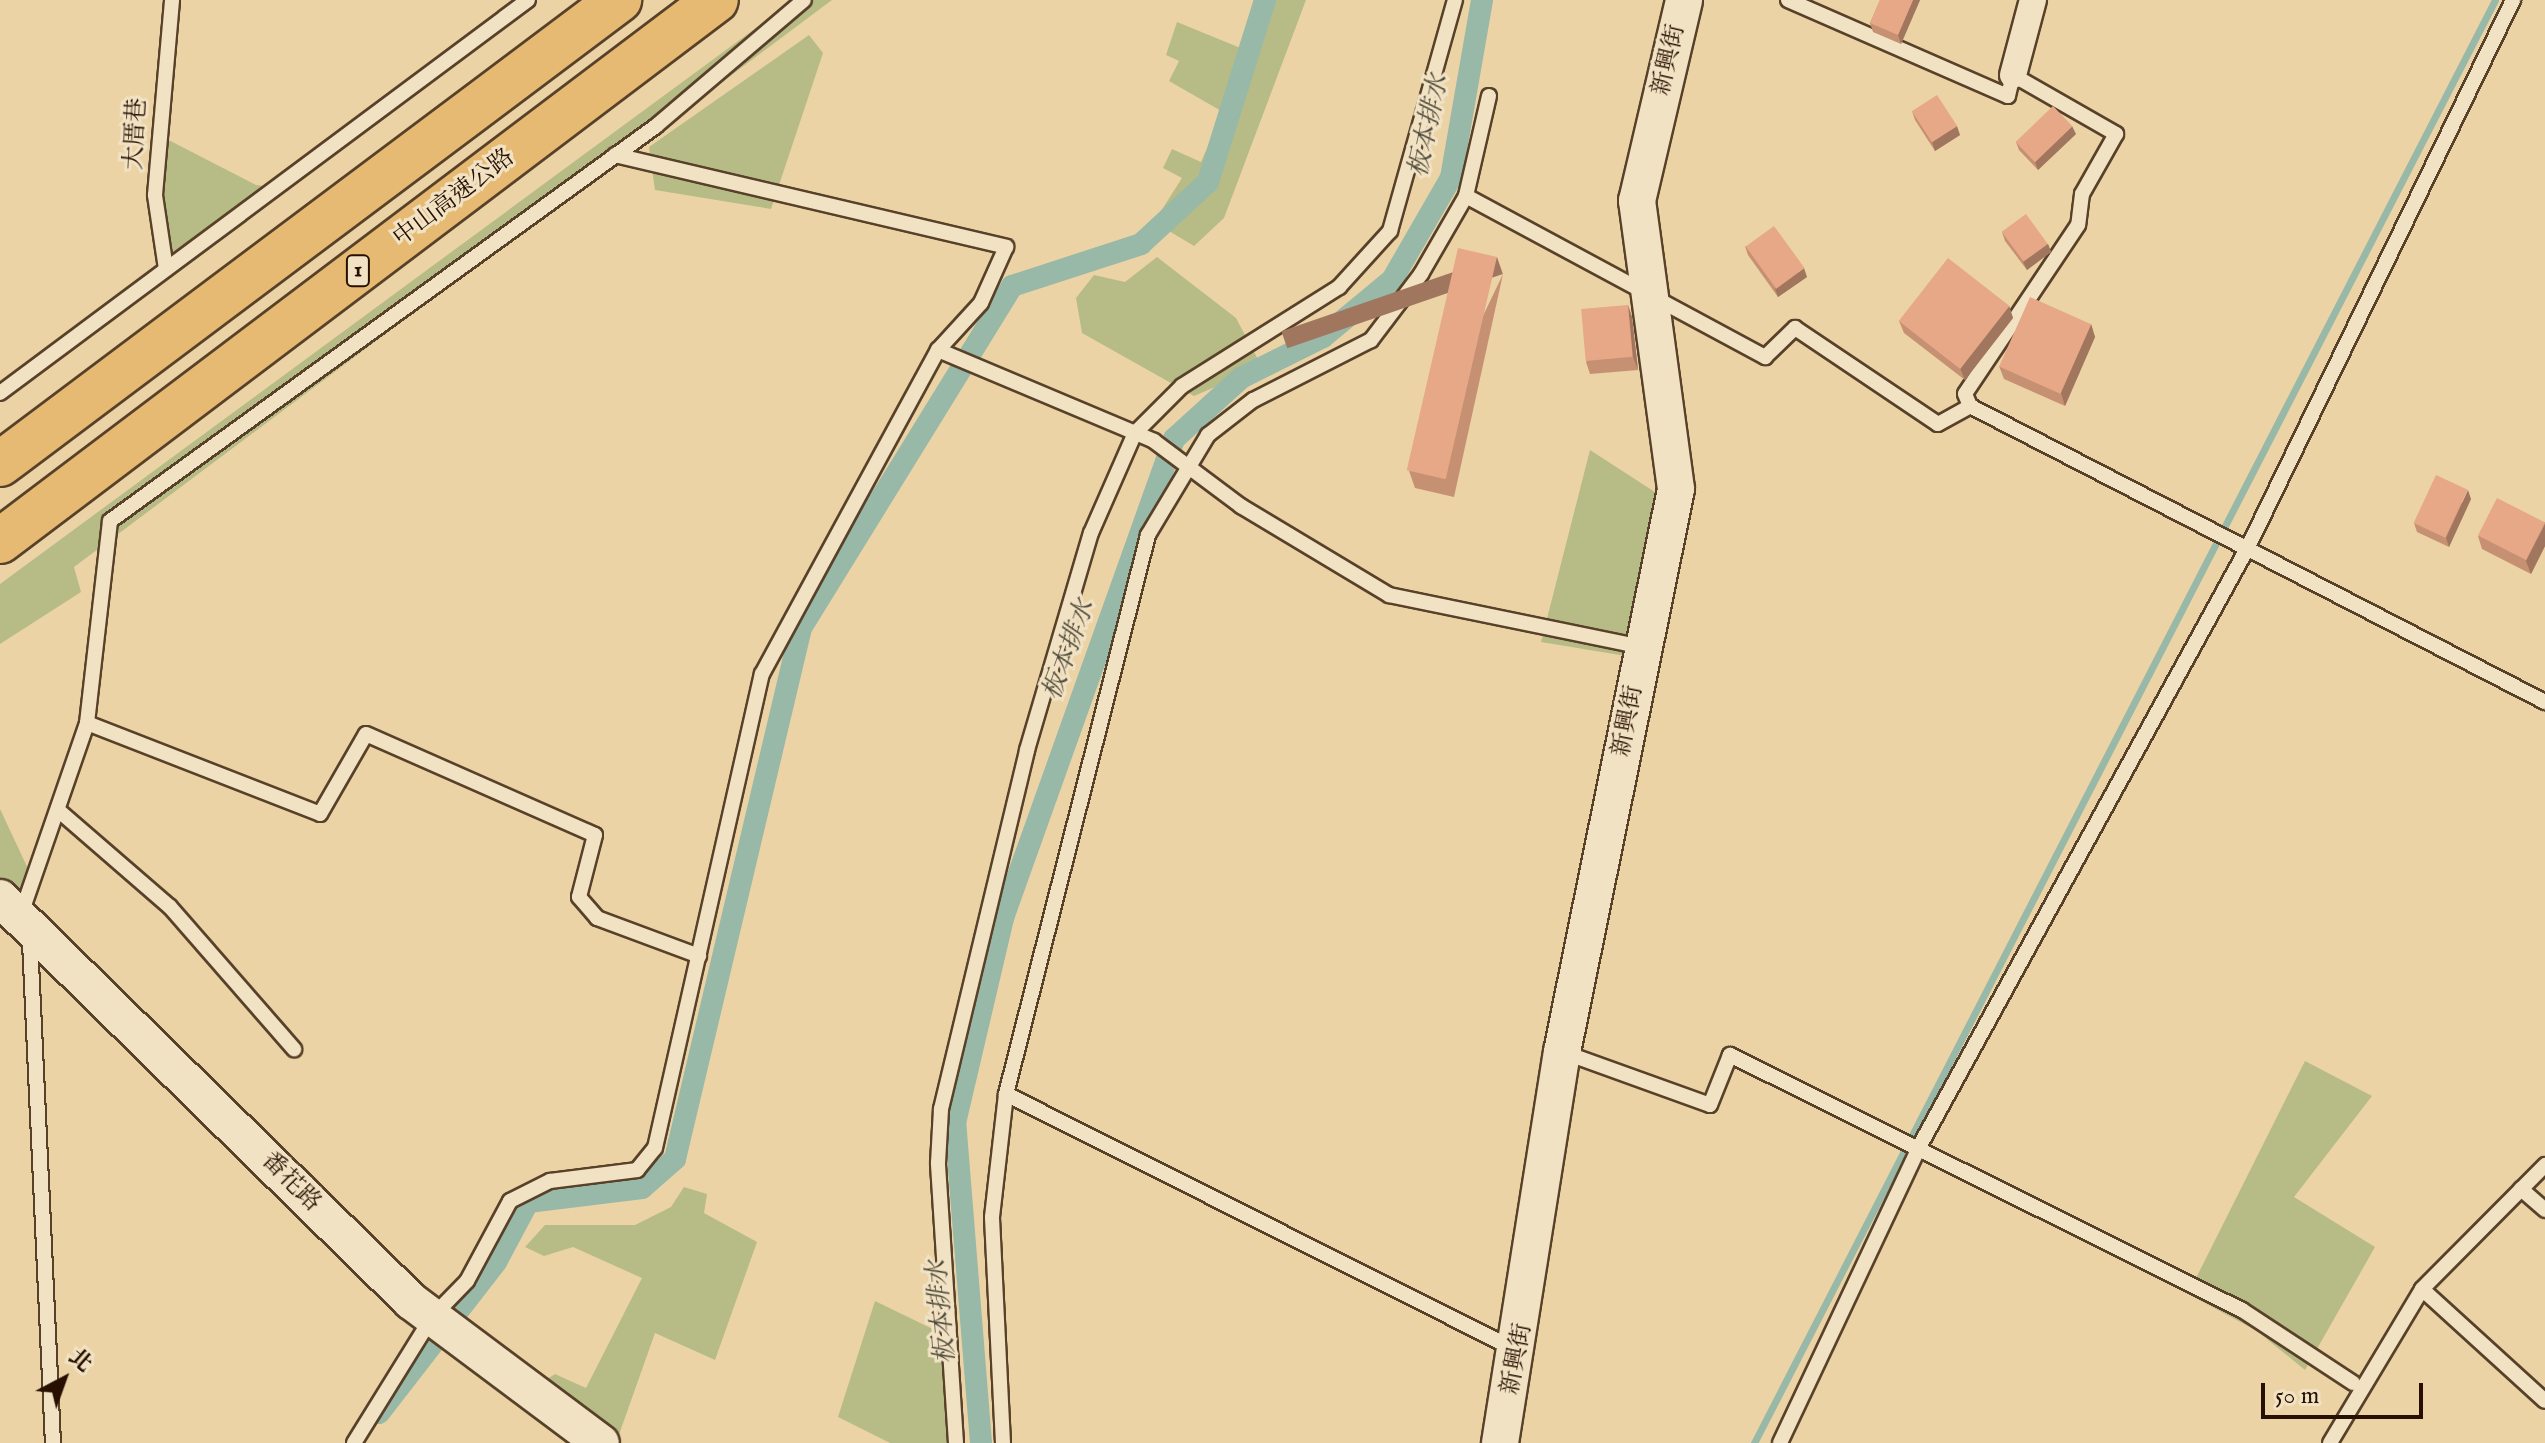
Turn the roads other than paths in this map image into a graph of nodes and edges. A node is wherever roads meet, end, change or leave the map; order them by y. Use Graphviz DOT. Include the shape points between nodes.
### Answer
graph roads {
  1 [pos="172,0"];
  2 [pos="528,0"];
  3 [pos="619,0"];
  4 [pos="716,0"];
  5 [pos="804,0"];
  6 [pos="1455,0"];
  7 [pos="1684,0"];
  8 [pos="1788,0"];
  9 [pos="2033,0"];
  10 [pos="2513,0"];
  11 [pos="2013,75"];
  12 [pos="1489,96"];
  13 [pos="615,155"];
  14 [pos="1466,196"];
  15 [pos="166,269"];
  16 [pos="1649,291"];
  17 [pos="938,350"];
  18 [pos="0,393"];
  19 [pos="1970,406"];
  20 [pos="1135,433"];
  21 [pos="0,464"];
  22 [pos="1187,465"];
  23 [pos="0,541"];
  24 [pos="2248,547"];
  25 [pos="1643,647"];
  26 [pos="2545,702"];
  27 [pos="87,723"];
  28 [pos="58,810"];
  29 [pos="10,906"];
  30 [pos="699,956"];
  31 [pos="294,1049"];
  32 [pos="1562,1052"];
  33 [pos="1006,1094"];
  34 [pos="1919,1147"];
  35 [pos="2545,1165"];
  36 [pos="2521,1189"];
  37 [pos="2545,1210"];
  38 [pos="2422,1289"];
  39 [pos="432,1317"];
  40 [pos="1520,1352"];
  41 [pos="2353,1383"];
  42 [pos="2545,1401"];
  43 [pos="53,1443"];
  44 [pos="354,1443"];
  45 [pos="601,1443"];
  46 [pos="956,1443"];
  47 [pos="1003,1443"];
  48 [pos="1500,1443"];
  49 [pos="1780,1443"];
  50 [pos="2330,1443"];
  1 -- 15 [label="lane, 大厝巷" via="155,195"];
  2 -- 15 [label="lane"];
  3 -- 21 [label="highway"];
  4 -- 23 [label="highway, 中山高速公路 / 1"];
  5 -- 13 [label="lane"];
  6 -- 20 [label="lane" via="1390,231 1373,255 1339,287 1182,386"];
  7 -- 16 [label="street, 新興街" via="1637,201"];
  8 -- 11 [label="lane" via="2008,96"];
  9 -- 11 [label="street"];
  10 -- 24 [label="lane"];
  11 -- 19 [label="lane" via="2116,134 2082,194 2078,225 1965,394"];
  12 -- 14 [label="lane"];
  13 -- 17 [label="lane" via="1006,247 981,303"];
  13 -- 27 [label="lane" via="110,521"];
  14 -- 16 [label="lane"];
  14 -- 22 [label="lane" via="1421,274 1371,340 1253,400 1208,435"];
  15 -- 18 [label="lane"];
  16 -- 19 [label="lane" via="1765,357 1795,328 1820,339 1938,424"];
  16 -- 25 [label="street, 新興街" via="1676,466"];
  17 -- 20 [label="lane"];
  17 -- 30 [label="lane" via="775,639"];
  19 -- 24 [label="lane"];
  20 -- 22 [label="lane"];
  20 -- 46 [label="lane" via="1091,533 1027,750 941,1109 938,1163"];
  22 -- 25 [label="lane" via="1389,595"];
  22 -- 33 [label="lane" via="1148,535"];
  24 -- 26 [label="lane"];
  24 -- 34 [label="lane"];
  25 -- 32 [label="street, 新興街"];
  27 -- 28 [label="lane"];
  27 -- 30 [label="lane" via="320,814 366,734 595,835 579,897 597,918"];
  28 -- 29 [label="lane"];
  28 -- 31 [label="lane" via="170,907"];
  29 -- 39 [label="street, 番花路"];
  29 -- 43 [label="lane" via="33,948"];
  30 -- 39 [label="lane" via="655,1148 637,1170 550,1181 510,1201 467,1281"];
  32 -- 34 [label="lane" via="1710,1105 1730,1055"];
  32 -- 40 [label="street, 新興街"];
  33 -- 40 [label="lane"];
  33 -- 47 [label="lane" via="992,1217"];
  34 -- 41 [label="lane" via="2242,1310"];
  34 -- 49 [label="lane"];
  35 -- 36 [label="lane"];
  36 -- 37 [label="lane"];
  36 -- 38 [label="lane"];
  38 -- 42 [label="lane"];
  38 -- 50 [label="lane"];
  39 -- 44 [label="lane"];
  39 -- 45 [label="street, 番花路"];
  40 -- 48 [label="street, 新興街"];
}
